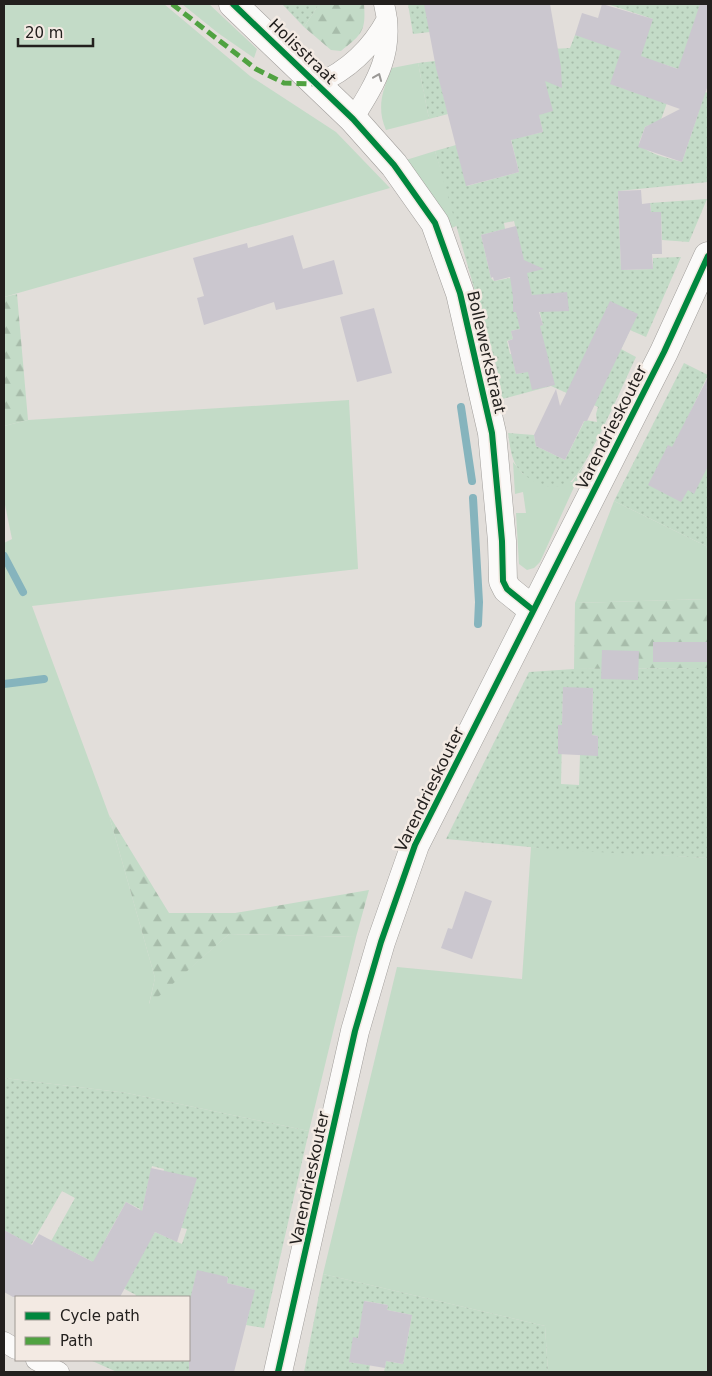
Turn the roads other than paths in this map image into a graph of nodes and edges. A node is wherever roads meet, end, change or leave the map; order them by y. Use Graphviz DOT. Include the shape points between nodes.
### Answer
graph roads {
  1 [pos="233,4"];
  2 [pos="386,11"];
  3 [pos="317,84"];
  4 [pos="353,119"];
  5 [pos="708,256"];
  6 [pos="533,610"];
  7 [pos="4,1342"];
  8 [pos="15,1348"];
  9 [pos="38,1361"];
  10 [pos="59,1372"];
  11 [pos="278,1372"];
  1 -- 3 [label="street, Holisstraat"];
  2 -- 3 [label="street" via="375,41 359,58"];
  4 -- 2 [label="street, one-way" via="374,87 387,54"];
  3 -- 4 [label="street, Holisstraat"];
  4 -- 6 [label="street, Bollewerkstraat" via="394,165 435,223 460,293 492,433 503,581 507,589"];
  5 -- 6 [label="street, Varendrieskouter" via="660,360"];
  6 -- 11 [label="street, Varendrieskouter" via="415,845 381,942 355,1031"];
  7 -- 8 [label="street"];
  9 -- 10 [label="street"];
}
